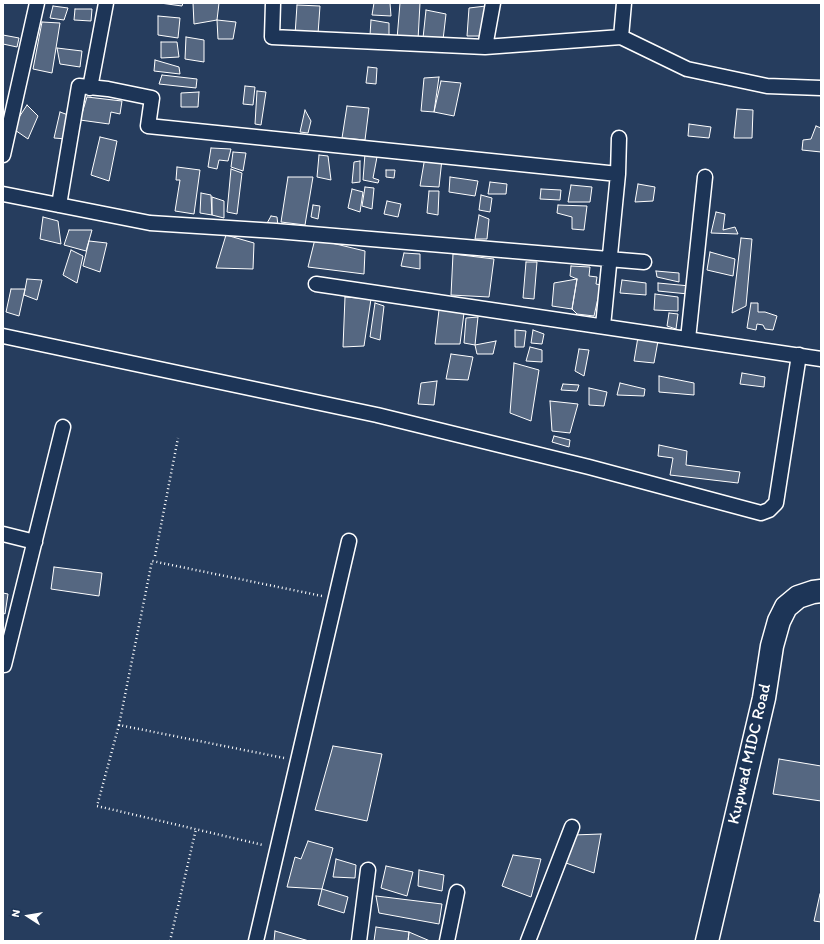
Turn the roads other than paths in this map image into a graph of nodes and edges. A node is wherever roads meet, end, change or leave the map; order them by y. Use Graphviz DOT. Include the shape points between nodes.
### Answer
graph roads {
  1 [pos="37,3"];
  2 [pos="106,3"];
  3 [pos="273,3"];
  4 [pos="493,3"];
  5 [pos="624,3"];
  6 [pos="621,37"];
  7 [pos="485,47"];
  8 [pos="90,88"];
  9 [pos="821,88"];
  10 [pos="619,138"];
  11 [pos="3,155"];
  12 [pos="618,174"];
  13 [pos="706,177"];
  14 [pos="3,194"];
  15 [pos="59,206"];
  16 [pos="610,260"];
  17 [pos="644,262"];
  18 [pos="316,284"];
  19 [pos="603,326"];
  20 [pos="3,336"];
  21 [pos="688,339"];
  22 [pos="799,355"];
  23 [pos="821,359"];
  24 [pos="63,427"];
  25 [pos="3,534"];
  26 [pos="349,541"];
  27 [pos="35,542"];
  28 [pos="821,591"];
  29 [pos="3,665"];
  30 [pos="572,827"];
  31 [pos="368,870"];
  32 [pos="457,892"];
  33 [pos="256,941"];
  34 [pos="359,941"];
  35 [pos="447,941"];
  36 [pos="528,941"];
  37 [pos="707,941"];
  1 -- 11 [label="street"];
  2 -- 8 [label="street"];
  3 -- 7 [label="street" via="272,37"];
  4 -- 7 [label="street"];
  5 -- 6 [label="street"];
  6 -- 7 [label="street"];
  6 -- 9 [label="street" via="687,69 767,86"];
  8 -- 12 [label="street" via="152,98 148,126"];
  8 -- 15 [label="street" via="79,86"];
  10 -- 12 [label="street"];
  12 -- 16 [label="street"];
  13 -- 21 [label="street"];
  14 -- 15 [label="street"];
  15 -- 16 [label="street" via="150,223 284,231"];
  16 -- 17 [label="street"];
  16 -- 19 [label="street"];
  18 -- 19 [label="street"];
  19 -- 21 [label="street"];
  20 -- 22 [label="street" via="377,415 589,467 761,513 776,503"];
  21 -- 22 [label="street"];
  22 -- 23 [label="street"];
  24 -- 27 [label="street"];
  25 -- 27 [label="street"];
  26 -- 33 [label="street"];
  27 -- 29 [label="street"];
  28 -- 37 [label="main road, Kupwad MIDC Road" via="798,597 786,607 778,621 764,698"];
  30 -- 36 [label="street"];
  31 -- 34 [label="street"];
  32 -- 35 [label="street"];
}
